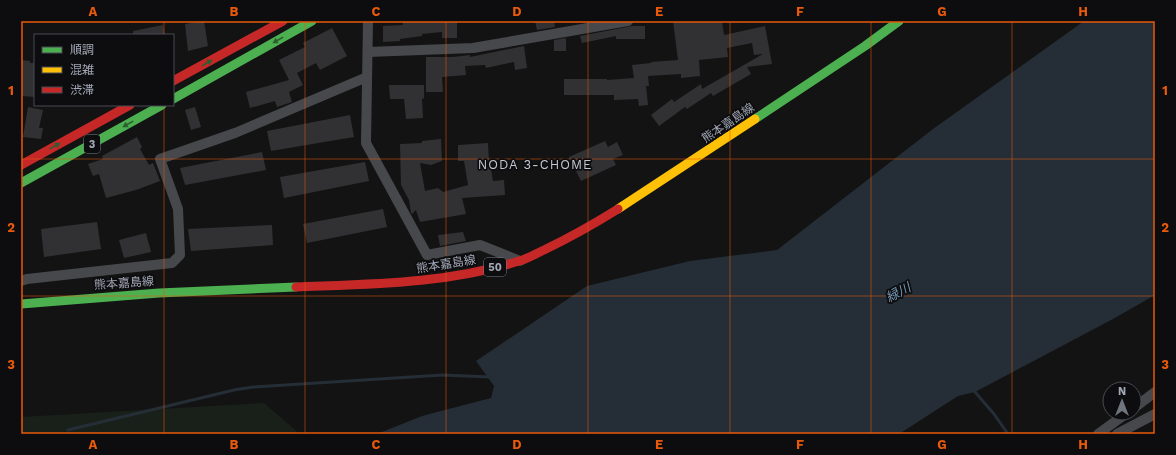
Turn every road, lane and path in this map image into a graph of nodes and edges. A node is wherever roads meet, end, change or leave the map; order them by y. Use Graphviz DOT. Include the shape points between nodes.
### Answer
graph roads {
  1 [pos="283,21"];
  2 [pos="312,21"];
  3 [pos="368,21"];
  4 [pos="628,21"];
  5 [pos="900,21"];
  6 [pos="610,22"];
  7 [pos="368,52"];
  8 [pos="367,77"];
  9 [pos="174,80"];
  10 [pos="174,98"];
  11 [pos="128,106"];
  12 [pos="160,106"];
  13 [pos="21,165"];
  14 [pos="21,183"];
  15 [pos="520,261"];
  16 [pos="21,281"];
  17 [pos="21,304"];
  18 [pos="1155,392"];
  19 [pos="1142,402"];
  20 [pos="1155,414"];
  21 [pos="1116,421"];
  22 [pos="1098,434"];
  23 [pos="1117,434"];
  9 -- 1 [label="main road, one-way"];
  2 -- 10 [label="main road, one-way"];
  3 -- 7 [label="street"];
  4 -- 6 [label="street"];
  5 -- 15 [label="main road, 熊本嘉島線 / 50" via="629,203 577,234"];
  6 -- 7 [label="street" via="473,48"];
  7 -- 8 [label="street"];
  8 -- 15 [label="street" via="366,143 428,255 480,245"];
  8 -- 16 [label="street" via="235,133 160,159 178,209 180,255 172,263"];
  13 -- 11 [label="main road, 3, one-way"];
  12 -- 14 [label="main road, 3, one-way"];
  15 -- 17 [label="main road, 熊本嘉島線 / 50" via="434,280 159,293"];
  18 -- 19 [label="street"];
  20 -- 23 [label="street"];
  21 -- 22 [label="street"];
}
